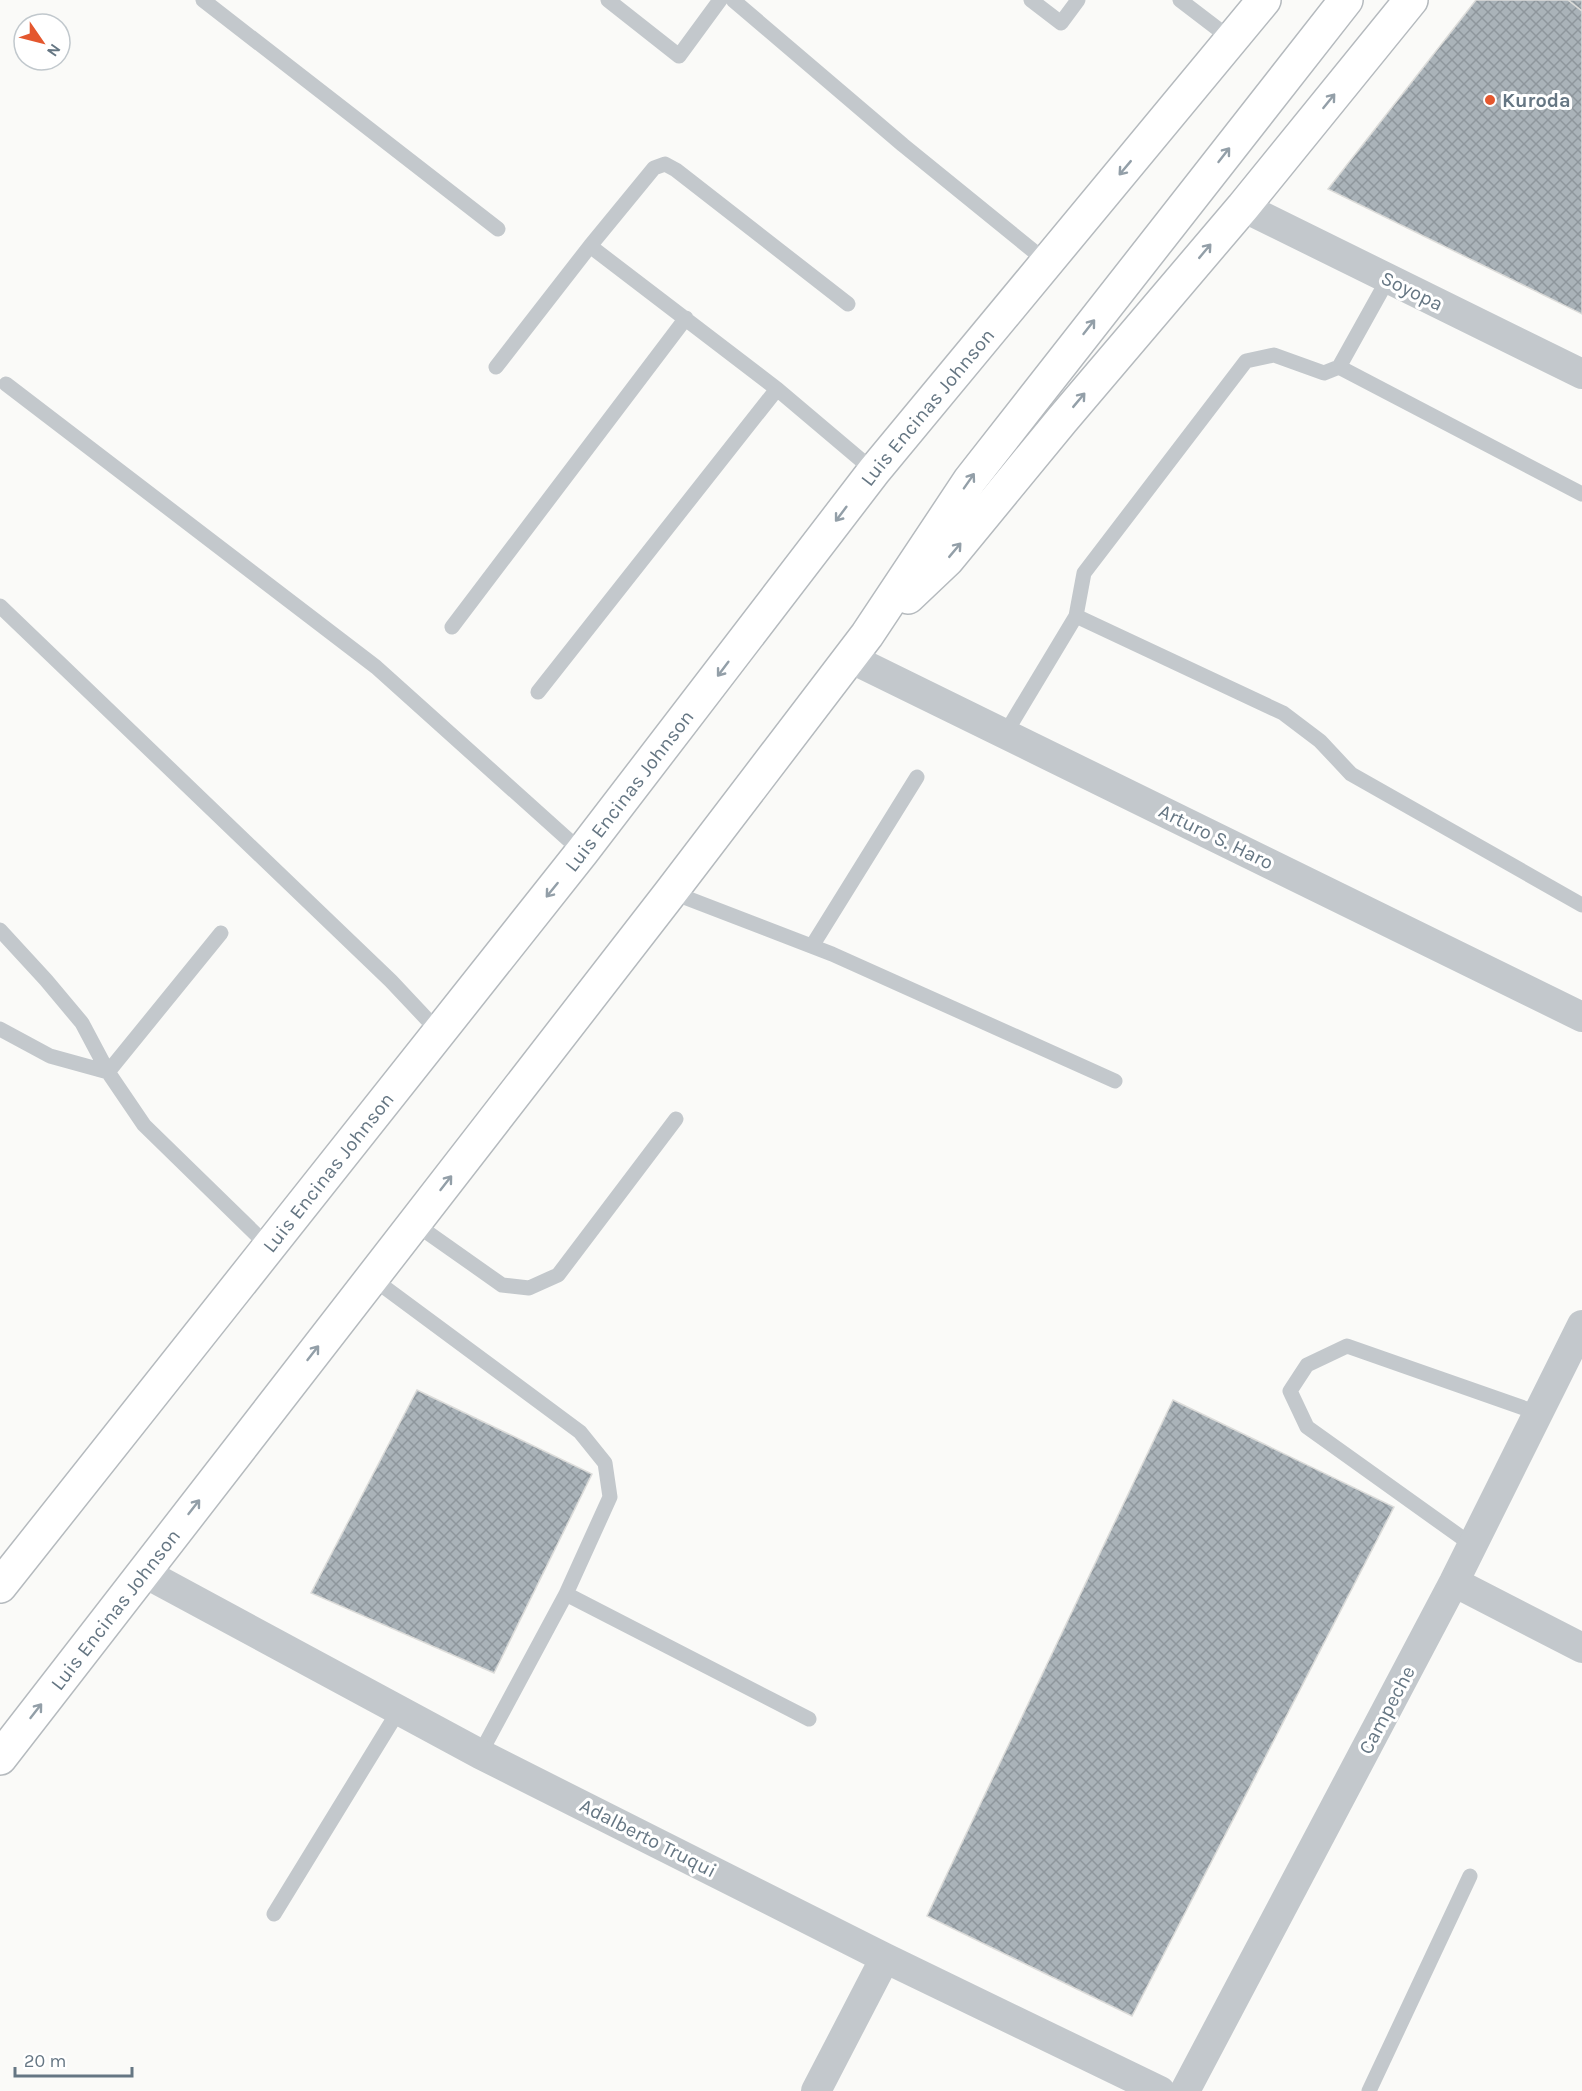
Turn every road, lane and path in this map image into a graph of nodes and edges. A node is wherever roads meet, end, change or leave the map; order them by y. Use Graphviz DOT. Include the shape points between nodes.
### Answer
graph roads {
  1 [pos="203,0"];
  2 [pos="608,0"];
  3 [pos="720,0"];
  4 [pos="733,0"];
  5 [pos="1031,0"];
  6 [pos="1078,0"];
  7 [pos="1180,0"];
  8 [pos="1235,0"];
  9 [pos="1264,0"];
  10 [pos="1346,0"];
  11 [pos="1411,0"];
  12 [pos="1224,34"];
  13 [pos="1243,207"];
  14 [pos="498,228"];
  15 [pos="590,246"];
  16 [pos="1047,262"];
  17 [pos="1388,279"];
  18 [pos="848,304"];
  19 [pos="686,318"];
  20 [pos="496,367"];
  21 [pos="1339,368"];
  22 [pos="1582,374"];
  23 [pos="6,384"];
  24 [pos="777,388"];
  25 [pos="874,471"];
  26 [pos="1582,494"];
  27 [pos="0,606"];
  28 [pos="1076,616"];
  29 [pos="452,627"];
  30 [pos="859,646"];
  31 [pos="538,692"];
  32 [pos="1005,734"];
  33 [pos="917,777"];
  34 [pos="582,852"];
  35 [pos="671,892"];
  36 [pos="1582,905"];
  37 [pos="0,930"];
  38 [pos="221,933"];
  39 [pos="812,946"];
  40 [pos="1582,1017"];
  41 [pos="0,1029"];
  42 [pos="439,1032"];
  43 [pos="108,1072"];
  44 [pos="1115,1081"];
  45 [pos="676,1119"];
  46 [pos="414,1223"];
  47 [pos="268,1247"];
  48 [pos="372,1278"];
  49 [pos="1582,1325"];
  50 [pos="1538,1413"];
  51 [pos="1472,1545"];
  52 [pos="143,1572"];
  53 [pos="1454,1582"];
  54 [pos="0,1586"];
  55 [pos="566,1594"];
  56 [pos="1582,1648"];
  57 [pos="399,1710"];
  58 [pos="809,1719"];
  59 [pos="480,1754"];
  60 [pos="0,1758"];
  61 [pos="1470,1876"];
  62 [pos="274,1914"];
  63 [pos="885,1958"];
  64 [pos="816,2091"];
  65 [pos="1160,2091"];
  66 [pos="1185,2091"];
  67 [pos="1369,2091"];
  1 -- 14 [label="lane"];
  2 -- 3 [label="lane" via="679,56"];
  4 -- 16 [label="lane"];
  5 -- 6 [label="lane" via="1061,22"];
  7 -- 12 [label="lane"];
  8 -- 12 [label="main road"];
  9 -- 12 [label="main road"];
  30 -- 10 [label="main road, Luis Encinas Johnson, one-way" via="970,480"];
  13 -- 11 [label="main road, one-way"];
  12 -- 16 [label="main road, Luis Encinas Johnson, one-way" via="1162,123"];
  13 -- 17 [label="street, Soyopa"];
  30 -- 13 [label="main road, one-way" via="947,560"];
  15 -- 18 [label="lane" via="654,168 665,164"];
  15 -- 19 [label="lane"];
  15 -- 20 [label="lane"];
  16 -- 25 [label="main road, Luis Encinas Johnson"];
  17 -- 21 [label="lane"];
  17 -- 22 [label="street, Soyopa"];
  19 -- 24 [label="lane"];
  19 -- 29 [label="lane"];
  21 -- 26 [label="lane"];
  21 -- 28 [label="lane" via="1324,373 1274,355 1246,361 1084,573"];
  23 -- 34 [label="lane" via="375,667"];
  24 -- 25 [label="lane"];
  24 -- 31 [label="lane"];
  25 -- 34 [label="main road, Luis Encinas Johnson, one-way"];
  27 -- 42 [label="lane" via="391,981"];
  28 -- 32 [label="lane"];
  28 -- 36 [label="lane" via="1283,712 1320,741 1351,774"];
  30 -- 32 [label="street, Arturo S. Haro"];
  30 -- 35 [label="main road, Luis Encinas Johnson"];
  32 -- 40 [label="street, Arturo S. Haro"];
  33 -- 39 [label="lane"];
  34 -- 42 [label="main road, Luis Encinas Johnson, one-way"];
  35 -- 39 [label="lane"];
  46 -- 35 [label="main road, Luis Encinas Johnson, one-way"];
  37 -- 43 [label="lane" via="82,1023"];
  38 -- 43 [label="lane"];
  39 -- 44 [label="lane"];
  41 -- 43 [label="lane" via="50,1056"];
  42 -- 47 [label="main road, Luis Encinas Johnson"];
  43 -- 47 [label="lane" via="144,1125"];
  45 -- 46 [label="lane" via="558,1275 529,1288 502,1285"];
  46 -- 48 [label="main road, Luis Encinas Johnson"];
  47 -- 54 [label="main road, Luis Encinas Johnson"];
  52 -- 48 [label="main road, Luis Encinas Johnson, one-way"];
  48 -- 55 [label="lane" via="580,1432 605,1463 610,1497"];
  49 -- 50 [label="street, Campeche"];
  50 -- 51 [label="street, Campeche"];
  50 -- 51 [label="lane" via="1347,1346 1307,1365 1290,1390 1307,1426"];
  51 -- 53 [label="street, Campeche"];
  52 -- 57 [label="street, Adalberto Truqui"];
  60 -- 52 [label="main road, Luis Encinas Johnson, one-way"];
  53 -- 56 [label="street"];
  53 -- 66 [label="street, Campeche"];
  55 -- 58 [label="lane"];
  55 -- 59 [label="lane"];
  57 -- 59 [label="street, Adalberto Truqui"];
  57 -- 62 [label="lane"];
  59 -- 63 [label="street, Adalberto Truqui"];
  61 -- 67 [label="lane"];
  63 -- 64 [label="street"];
  63 -- 65 [label="street, Adalberto Truqui"];
}
